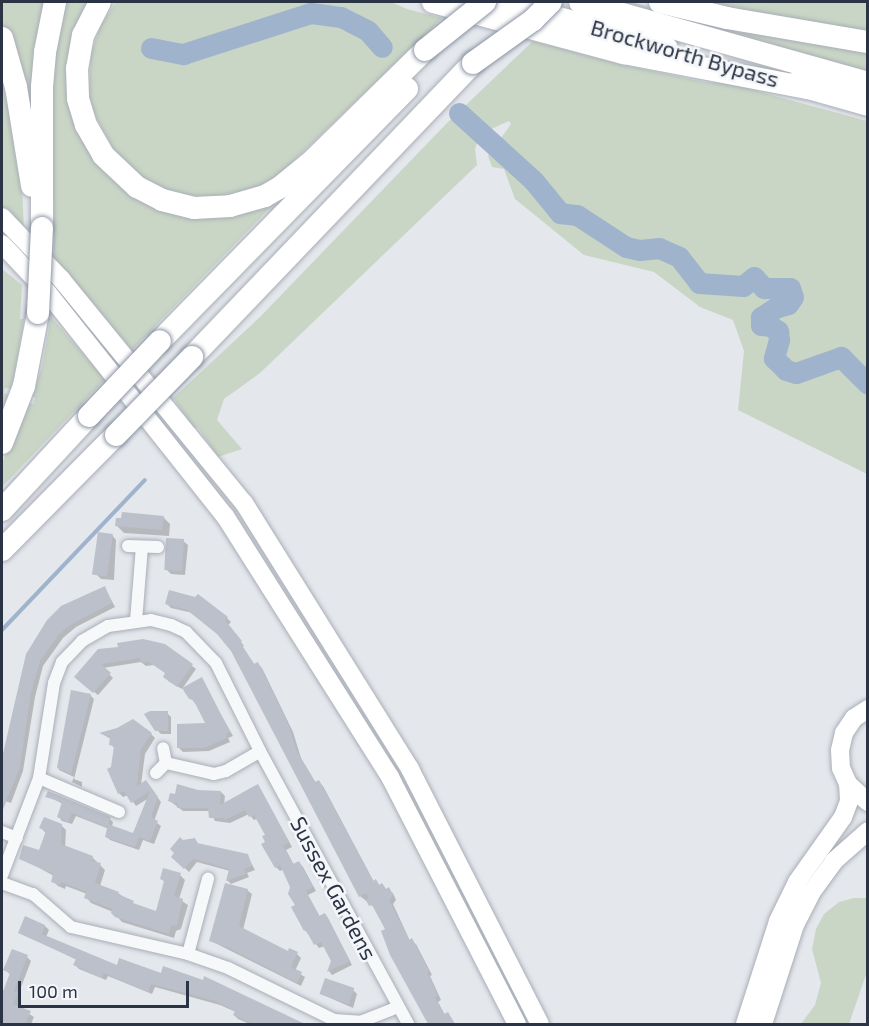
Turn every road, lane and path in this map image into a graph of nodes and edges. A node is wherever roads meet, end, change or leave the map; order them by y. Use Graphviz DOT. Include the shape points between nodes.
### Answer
graph roads {
  1 [pos="55,2"];
  2 [pos="100,2"];
  3 [pos="433,2"];
  4 [pos="487,2"];
  5 [pos="502,2"];
  6 [pos="531,2"];
  7 [pos="551,2"];
  8 [pos="580,2"];
  9 [pos="660,2"];
  10 [pos="2,38"];
  11 [pos="867,42"];
  12 [pos="432,52"];
  13 [pos="473,63"];
  14 [pos="867,83"];
  15 [pos="808,88"];
  16 [pos="867,105"];
  17 [pos="2,217"];
  18 [pos="42,228"];
  19 [pos="2,244"];
  20 [pos="2,443"];
  21 [pos="2,510"];
  22 [pos="128,546"];
  23 [pos="142,547"];
  24 [pos="158,547"];
  25 [pos="2,550"];
  26 [pos="136,621"];
  27 [pos="867,709"];
  28 [pos="163,748"];
  29 [pos="260,751"];
  30 [pos="166,763"];
  31 [pos="156,773"];
  32 [pos="39,778"];
  33 [pos="848,784"];
  34 [pos="867,802"];
  35 [pos="119,812"];
  36 [pos="867,831"];
  37 [pos="2,832"];
  38 [pos="17,838"];
  39 [pos="2,875"];
  40 [pos="2,884"];
  41 [pos="202,885"];
  42 [pos="188,954"];
  43 [pos="398,1006"];
  44 [pos="408,1024"];
  45 [pos="517,1024"];
  46 [pos="540,1024"];
  47 [pos="745,1024"];
  48 [pos="763,1024"];
  1 -- 18 [label="highway" via="42,87"];
  2 -- 12 [label="highway" via="79,51 78,99 86,125 103,155 123,177 152,196 176,205 230,206 279,188"];
  3 -- 15 [label="highway" via="624,53"];
  4 -- 12 [label="highway, bridge"];
  5 -- 15 [label="highway, Brockworth Bypass"];
  6 -- 13 [label="highway, bridge"];
  7 -- 13 [label="highway, bridge" via="533,20"];
  8 -- 14 [label="highway, Brockworth Bypass"];
  9 -- 11 [label="highway" via="737,20"];
  10 -- 18 [label="highway" via="16,87 27,167"];
  12 -- 21 [label="highway, bridge"];
  13 -- 25 [label="highway, bridge"];
  15 -- 16 [label="highway, Brockworth Bypass"];
  17 -- 46 [label="street" via="61,279 244,503 410,769"];
  18 -- 20 [label="highway, bridge" via="38,313 24,386"];
  19 -- 45 [label="street" via="48,293 225,516 390,777"];
  22 -- 23 [label="street"];
  23 -- 24 [label="street"];
  23 -- 26 [label="street"];
  26 -- 29 [label="street, Sussex Gardens" via="171,625 201,645 216,663"];
  26 -- 32 [label="street, Sussex Gardens" via="108,626 82,641 62,662 54,683"];
  27 -- 33 [label="street" via="854,718 844,733 841,768"];
  28 -- 30 [label="street"];
  29 -- 30 [label="street" via="214,774"];
  29 -- 43 [label="street, Sussex Gardens"];
  30 -- 31 [label="street"];
  32 -- 35 [label="street"];
  32 -- 38 [label="street, Sussex Gardens"];
  33 -- 34 [label="street"];
  33 -- 47 [label="street" via="849,801 843,818 797,882 778,921"];
  36 -- 48 [label="street" via="834,861 811,893 784,954"];
  37 -- 38 [label="street"];
  38 -- 39 [label="street, Sussex Gardens"];
  40 -- 42 [label="street" via="33,894 71,927"];
  41 -- 42 [label="street"];
  42 -- 43 [label="street" via="228,968 333,1020 360,1022"];
  43 -- 44 [label="street, Sussex Gardens"];
}
